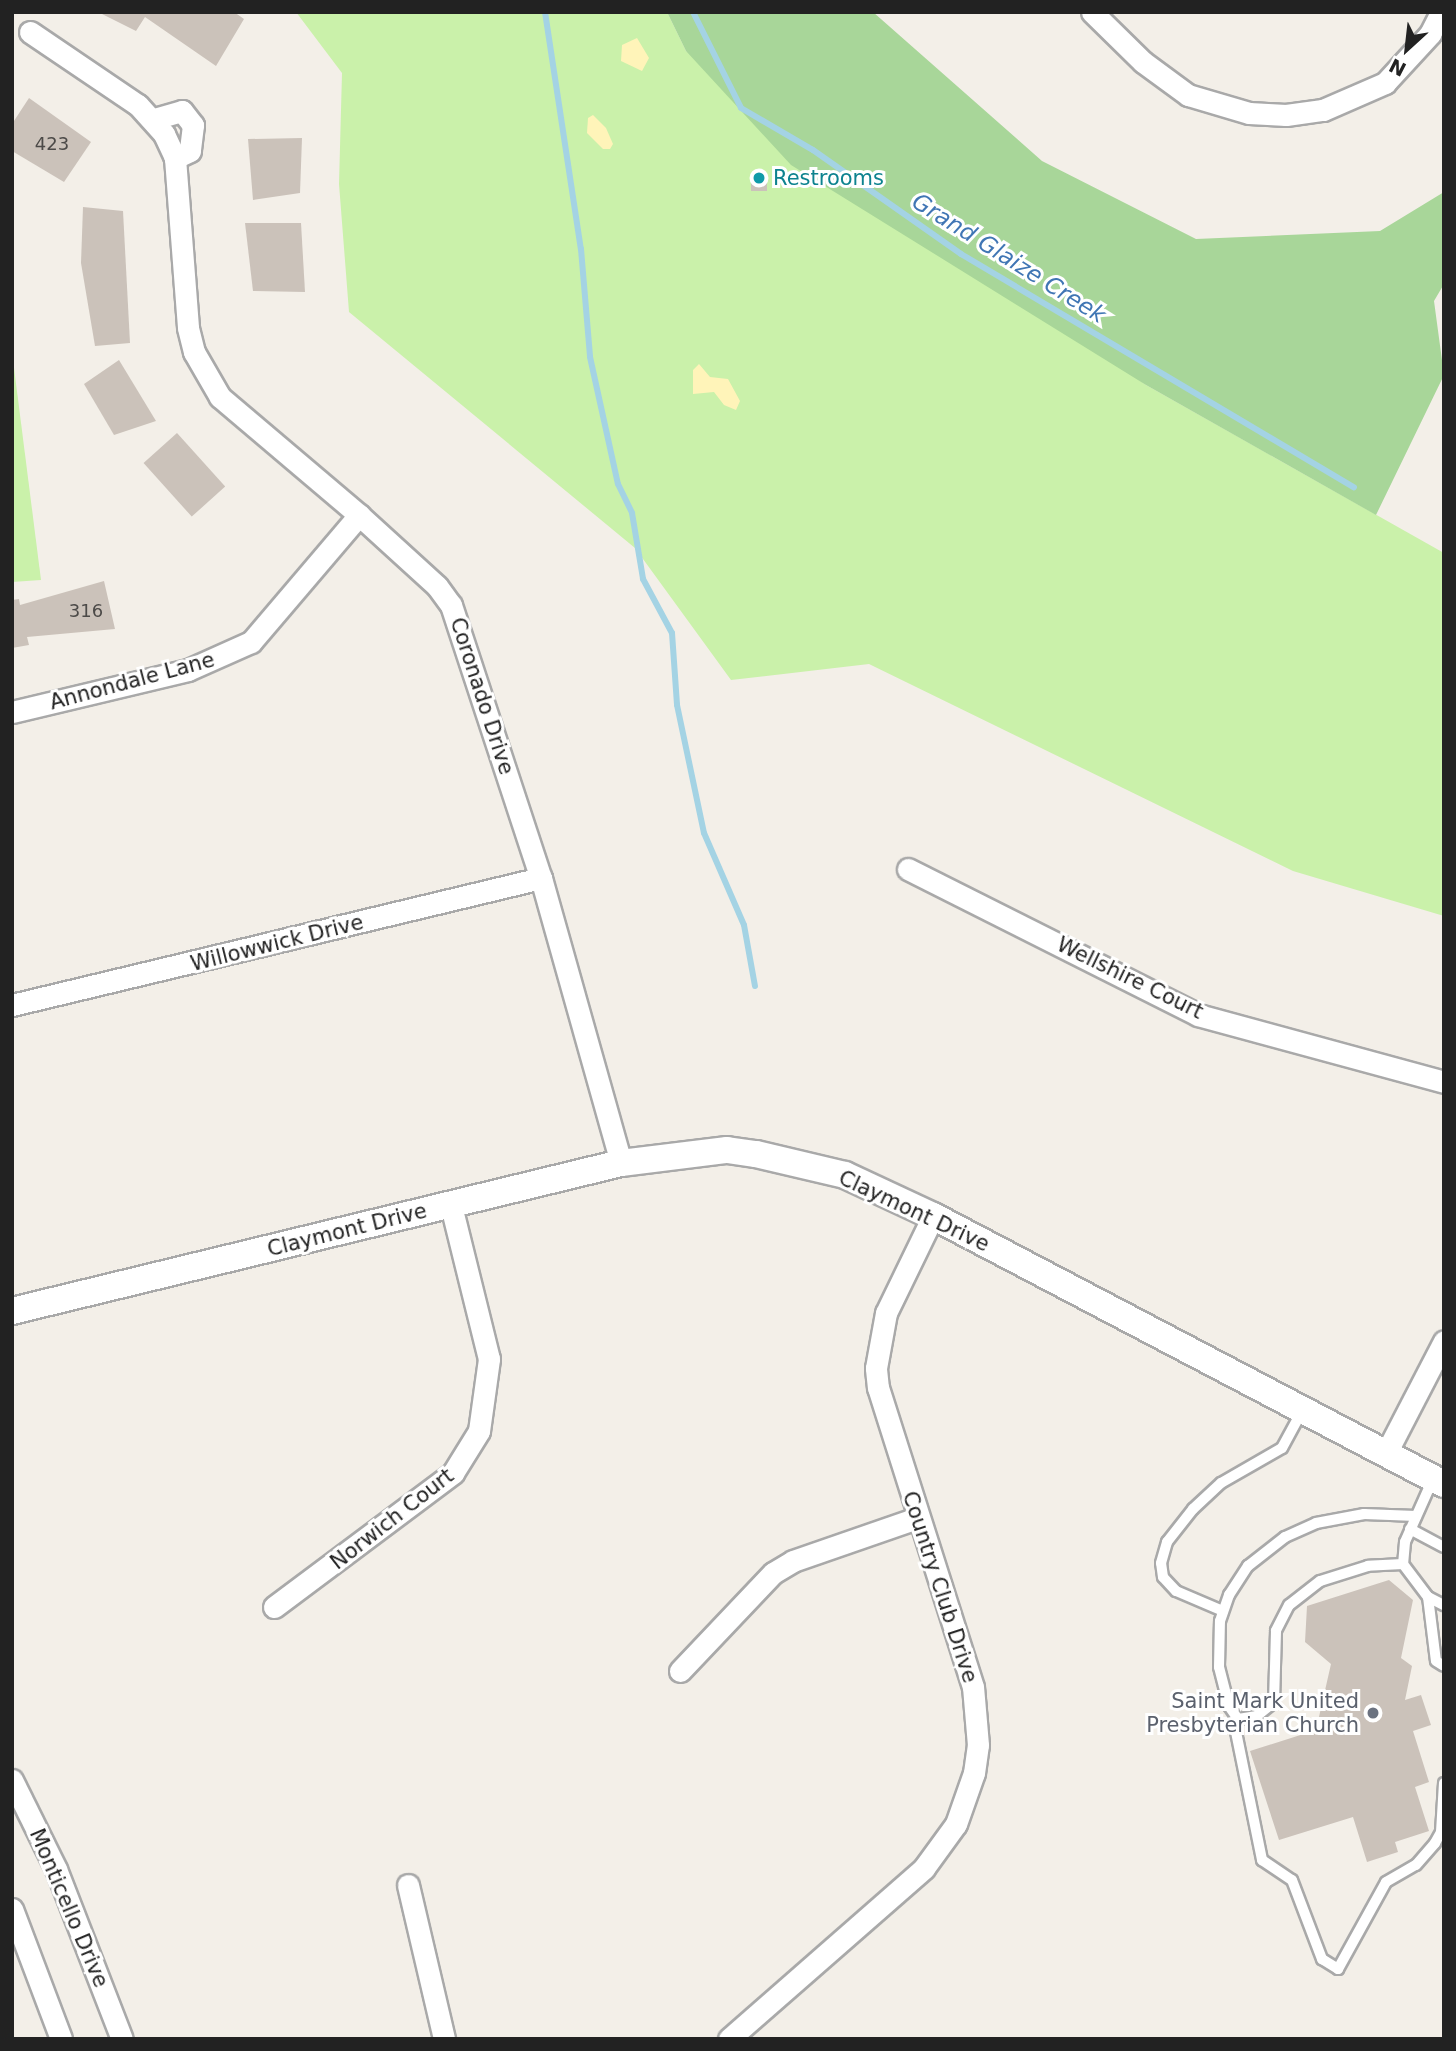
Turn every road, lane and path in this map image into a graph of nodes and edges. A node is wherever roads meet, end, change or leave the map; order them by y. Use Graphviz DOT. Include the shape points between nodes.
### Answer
graph roads {
  1 [pos="1092,12"];
  2 [pos="1441,12"];
  3 [pos="30,32"];
  4 [pos="154,118"];
  5 [pos="175,158"];
  6 [pos="359,515"];
  7 [pos="12,712"];
  8 [pos="908,869"];
  9 [pos="541,878"];
  10 [pos="12,1005"];
  11 [pos="1444,1082"];
  12 [pos="621,1163"];
  13 [pos="451,1205"];
  14 [pos="933,1216"];
  15 [pos="12,1311"];
  16 [pos="1444,1341"];
  17 [pos="1302,1411"];
  18 [pos="1385,1455"];
  19 [pos="1439,1482"];
  20 [pos="1416,1516"];
  21 [pos="917,1518"];
  22 [pos="1410,1530"];
  23 [pos="1444,1547"];
  24 [pos="1403,1564"];
  25 [pos="1428,1597"];
  26 [pos="1444,1605"];
  27 [pos="274,1607"];
  28 [pos="1223,1611"];
  29 [pos="1444,1666"];
  30 [pos="680,1671"];
  31 [pos="1238,1719"];
  32 [pos="12,1780"];
  33 [pos="1444,1783"];
  34 [pos="408,1885"];
  35 [pos="12,1909"];
  36 [pos="61,2039"];
  37 [pos="122,2039"];
  38 [pos="443,2039"];
  39 [pos="729,2039"];
  1 -- 2 [label="street" via="1143,62 1188,95 1249,113 1286,116 1322,110 1385,83 1430,34"];
  3 -- 4 [label="street, Coronado Drive"];
  4 -- 5 [label="street, Coronado Drive"];
  4 -- 5 [label="street" via="182,111 193,125 190,151"];
  5 -- 6 [label="street, Coronado Drive" via="186,315 194,352 207,378 238,417"];
  6 -- 7 [label="street, Annondale Lane" via="251,642 188,670"];
  6 -- 9 [label="street, Coronado Drive" via="437,586 451,605"];
  8 -- 11 [label="street, Wellshire Court" via="1198,1015"];
  9 -- 10 [label="street, Willowwick Drive"];
  9 -- 12 [label="street, Coronado Drive"];
  12 -- 13 [label="street, Claymont Drive"];
  12 -- 14 [label="street, Claymont Drive" via="727,1150 756,1154 845,1175"];
  13 -- 15 [label="street, Claymont Drive"];
  13 -- 27 [label="street, Norwich Court" via="489,1359 480,1431 453,1474"];
  14 -- 17 [label="street, Claymont Drive"];
  14 -- 21 [label="street, Country Club Drive" via="886,1313 876,1368"];
  16 -- 18 [label="street"];
  17 -- 18 [label="street, Claymont Drive"];
  17 -- 28 [label="lane" via="1282,1448 1221,1483 1167,1542 1161,1563 1163,1577 1176,1591"];
  18 -- 19 [label="street, Claymont Drive"];
  19 -- 20 [label="lane"];
  20 -- 22 [label="lane"];
  20 -- 28 [label="lane" via="1364,1514 1316,1523 1285,1537 1248,1566"];
  21 -- 30 [label="street" via="793,1561 773,1573"];
  21 -- 39 [label="street, Country Club Drive" via="973,1687 978,1745 966,1798 943,1846 925,1868"];
  22 -- 23 [label="lane"];
  22 -- 24 [label="lane"];
  24 -- 25 [label="lane"];
  24 -- 31 [label="lane" via="1368,1566 1320,1581 1289,1605 1276,1632 1274,1702 1257,1716"];
  25 -- 26 [label="lane"];
  25 -- 29 [label="lane" via="1436,1661"];
  28 -- 31 [label="lane" via="1219,1667 1229,1706"];
  31 -- 33 [label="lane" via="1237,1746 1262,1860 1292,1880 1322,1959 1338,1969 1386,1882 1416,1865 1435,1843 1441,1832"];
  32 -- 37 [label="street, Monticello Drive" via="56,1868"];
  34 -- 38 [label="street"];
  35 -- 36 [label="street"];
}
